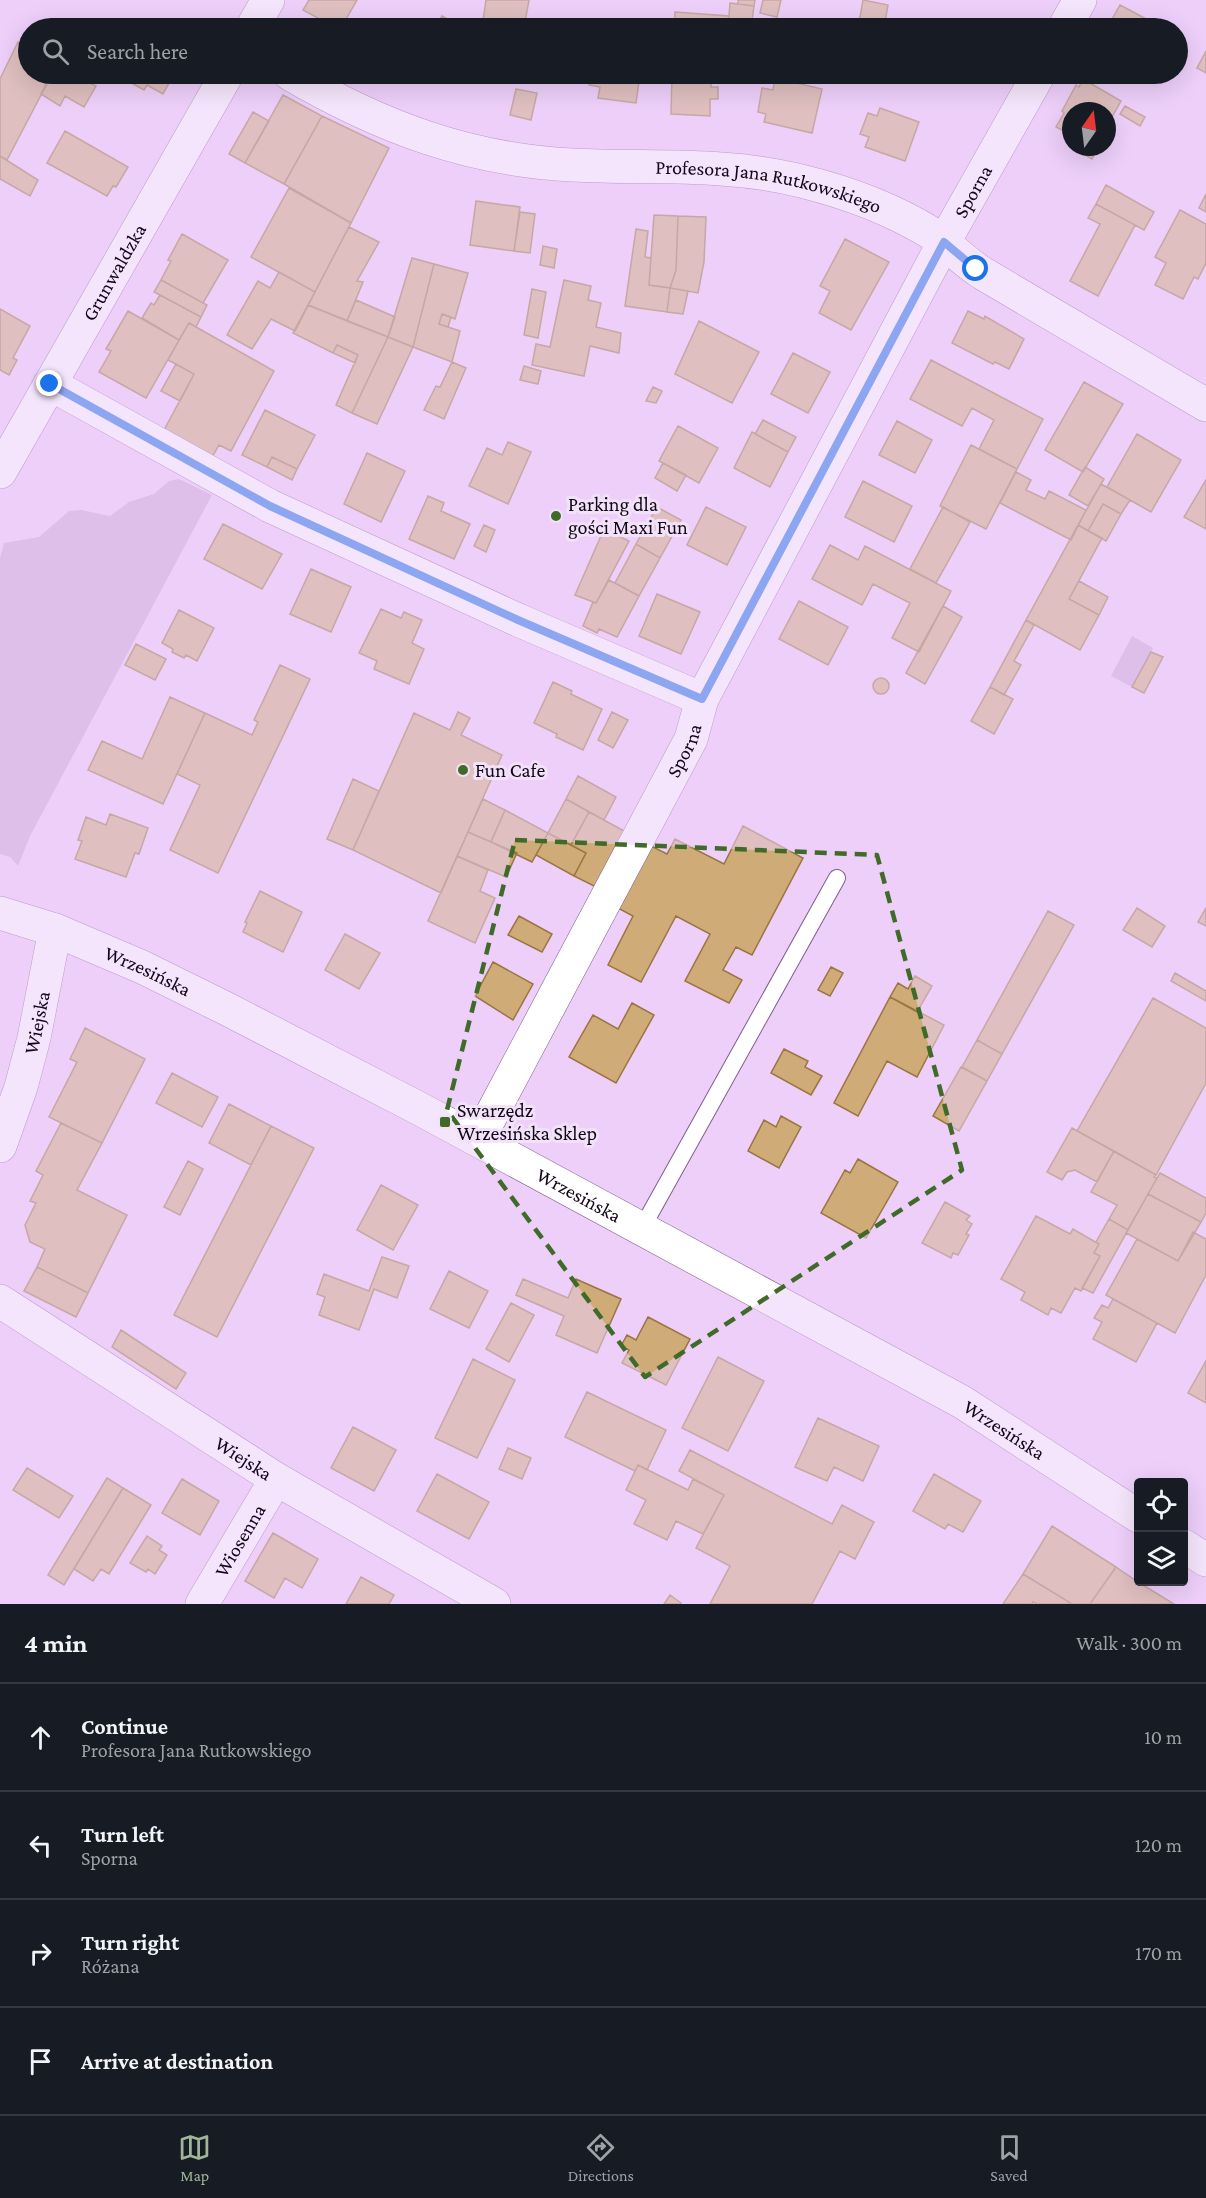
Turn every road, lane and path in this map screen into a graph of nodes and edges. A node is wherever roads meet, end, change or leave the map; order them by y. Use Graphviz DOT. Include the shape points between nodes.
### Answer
graph roads {
  1 [pos="268,0"];
  2 [pos="1080,0"];
  3 [pos="258,18"];
  4 [pos="1070,18"];
  5 [pos="221,84"];
  6 [pos="309,84"];
  7 [pos="1033,84"];
  8 [pos="944,242"];
  9 [pos="50,384"];
  10 [pos="1206,405"];
  11 [pos="0,472"];
  12 [pos="702,699"];
  13 [pos="837,878"];
  14 [pos="0,913"];
  15 [pos="55,930"];
  16 [pos="478,1140"];
  17 [pos="0,1146"];
  18 [pos="642,1228"];
  19 [pos="0,1301"];
  20 [pos="276,1479"];
  21 [pos="1134,1513"];
  22 [pos="1188,1549"];
  23 [pos="1206,1560"];
  24 [pos="202,1604"];
  25 [pos="494,1604"];
  1 -- 3 [label="street"];
  2 -- 4 [label="street"];
  5 -- 9 [label="street, Grunwaldzka"];
  6 -- 8 [label="street, Profesora Jana Rutkowskiego" via="370,116 449,146 550,164 714,168 776,175 872,204"];
  7 -- 8 [label="street, Sporna"];
  8 -- 10 [label="street, Profesora Jana Rutkowskiego" via="976,269"];
  8 -- 12 [label="street, Sporna"];
  9 -- 11 [label="street, Grunwaldzka"];
  9 -- 12 [label="street" via="270,506"];
  12 -- 16 [label="street, Sporna" via="691,739"];
  13 -- 18 [label="lane"];
  14 -- 15 [label="street, Wrzesińska"];
  15 -- 16 [label="street, Wrzesińska" via="227,1009"];
  15 -- 17 [label="street, Wiejska" via="31,1048"];
  16 -- 18 [label="street, Wrzesińska"];
  18 -- 21 [label="street, Wrzesińska" via="962,1402"];
  19 -- 20 [label="street, Wiejska"];
  20 -- 24 [label="street, Wiosenna"];
  20 -- 25 [label="street, Wiejska"];
  22 -- 23 [label="street"];
}
